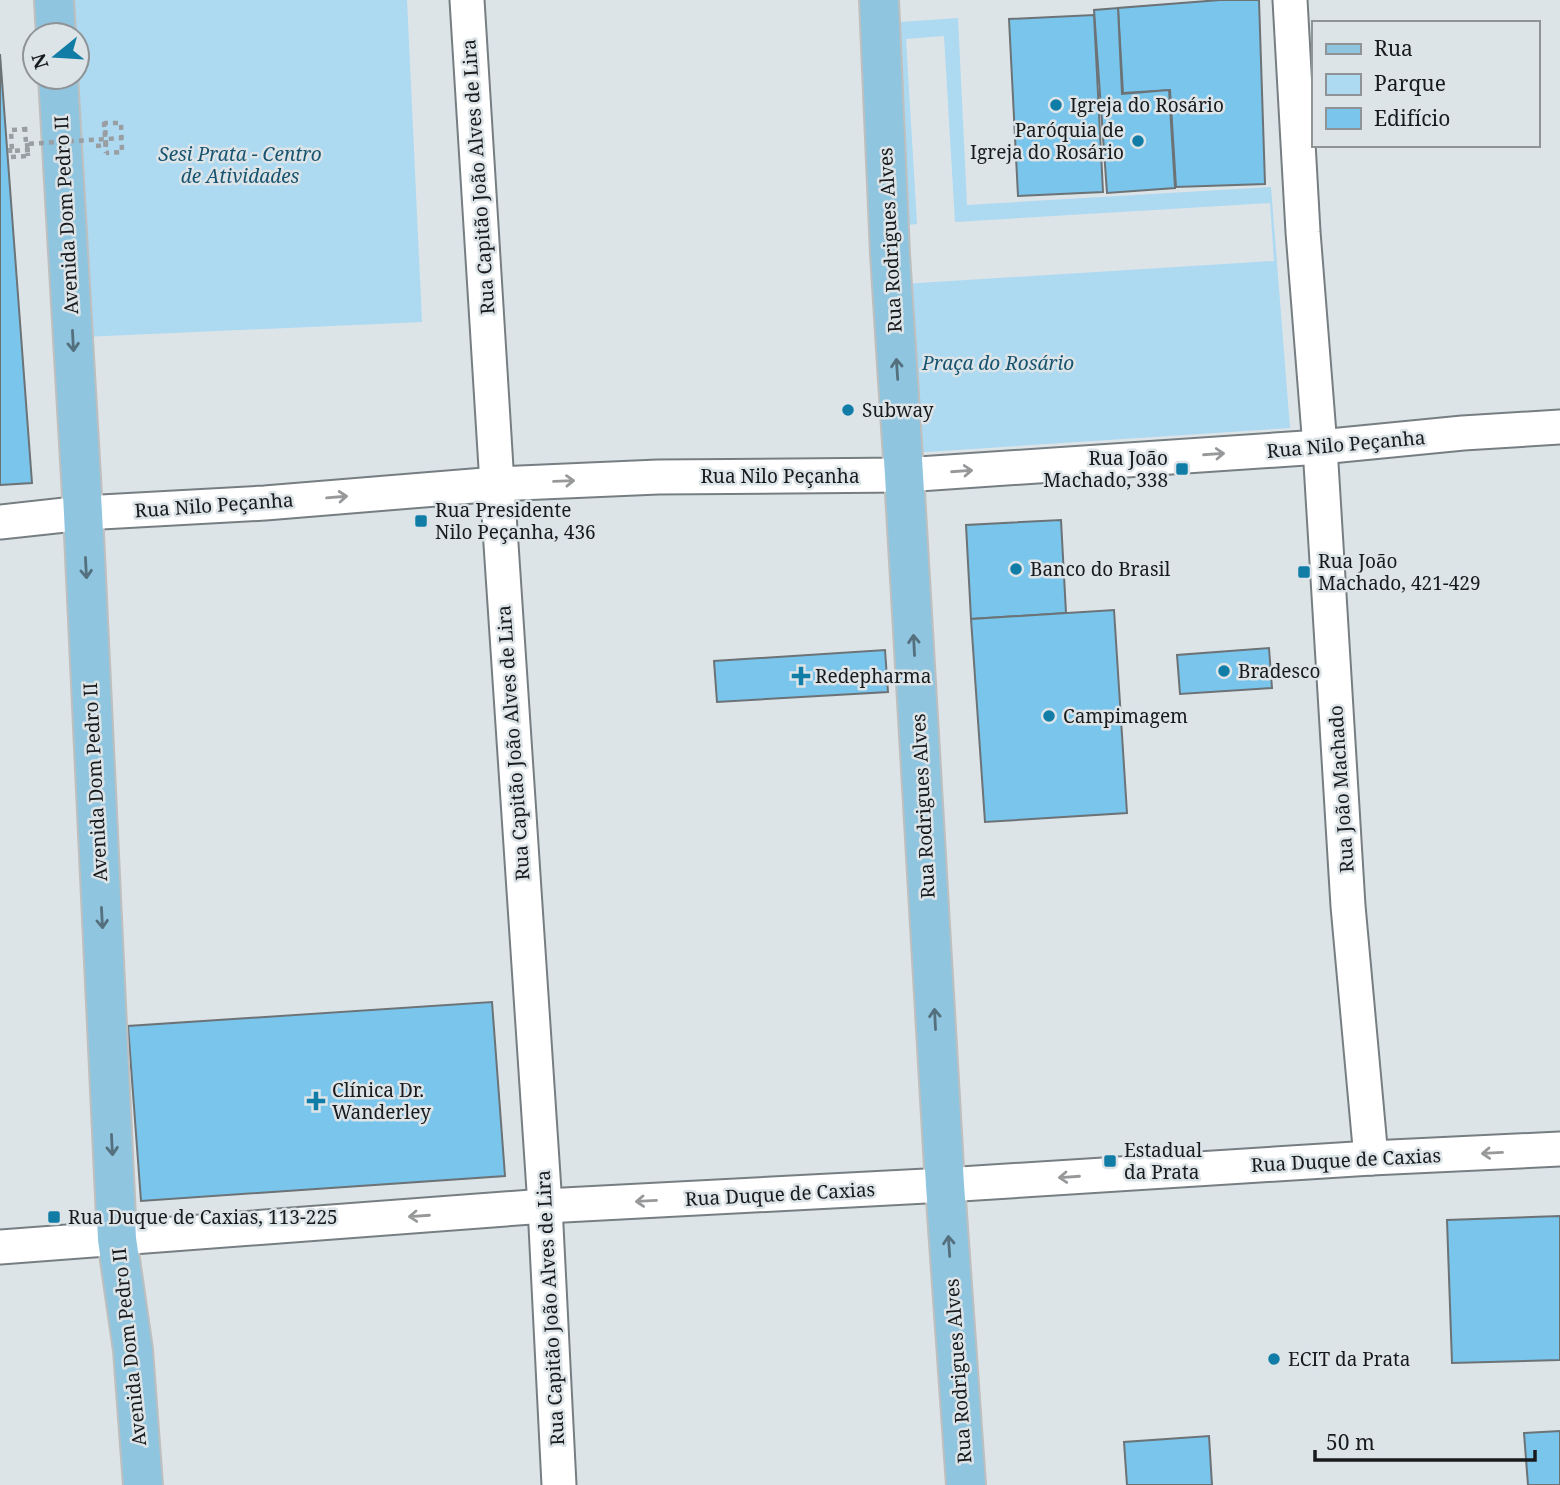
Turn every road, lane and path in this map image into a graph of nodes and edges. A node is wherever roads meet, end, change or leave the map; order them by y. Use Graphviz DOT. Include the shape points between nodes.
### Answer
graph roads {
  1 [pos="54,0"];
  2 [pos="467,0"];
  3 [pos="879,0"];
  4 [pos="1290,0"];
  5 [pos="55,21"];
  6 [pos="59,91"];
  7 [pos="106,145"];
  8 [pos="12,151"];
  9 [pos="1560,427"];
  10 [pos="1320,447"];
  11 [pos="904,475"];
  12 [pos="496,484"];
  13 [pos="83,513"];
  14 [pos="0,522"];
  15 [pos="1560,1149"];
  16 [pos="1371,1158"];
  17 [pos="945,1185"];
  18 [pos="545,1206"];
  19 [pos="117,1239"];
  20 [pos="0,1247"];
  21 [pos="143,1485"];
  22 [pos="559,1485"];
  23 [pos="966,1485"];
  1 -- 5 [label="main road"];
  2 -- 12 [label="street, Rua Capitão João Alves de Lira"];
  11 -- 3 [label="main road, Rua Rodrigues Alves, one-way"];
  4 -- 10 [label="street, Rua João Machado"];
  6 -- 13 [label="main road, Avenida Dom Pedro II, one-way"];
  7 -- 8 [label="path, bridge" via="106,134 105,123 121,123 121,132 122,142 122,152 106,153 105,143 104,132 104,122 122,121 123,138 110,139 96,139 36,144 26,144 26,136 25,127 9,129 10,157 28,156 27,143 27,129 19,130 10,130"];
  9 -- 10 [label="street, Rua Nilo Peçanha"];
  11 -- 10 [label="street, Rua Nilo Peçanha, one-way"];
  10 -- 16 [label="street, Rua João Machado" via="1348,906"];
  12 -- 11 [label="street, Rua Nilo Peçanha, one-way"];
  17 -- 11 [label="main road, Rua Rodrigues Alves, one-way"];
  13 -- 12 [label="street, Rua Nilo Peçanha, one-way"];
  12 -- 18 [label="street, Rua Capitão João Alves de Lira"];
  13 -- 14 [label="street, Rua Nilo Peçanha"];
  13 -- 19 [label="main road, Avenida Dom Pedro II, one-way"];
  15 -- 16 [label="street, Rua Duque de Caxias, one-way"];
  16 -- 17 [label="street, Rua Duque de Caxias, one-way"];
  17 -- 18 [label="street, Rua Duque de Caxias, one-way"];
  23 -- 17 [label="main road, Rua Rodrigues Alves, one-way"];
  18 -- 19 [label="street, Rua Duque de Caxias, one-way"];
  18 -- 22 [label="street, Rua Capitão João Alves de Lira"];
  19 -- 20 [label="street, Rua Duque de Caxias"];
  19 -- 21 [label="main road, Avenida Dom Pedro II" via="133,1350"];
}
